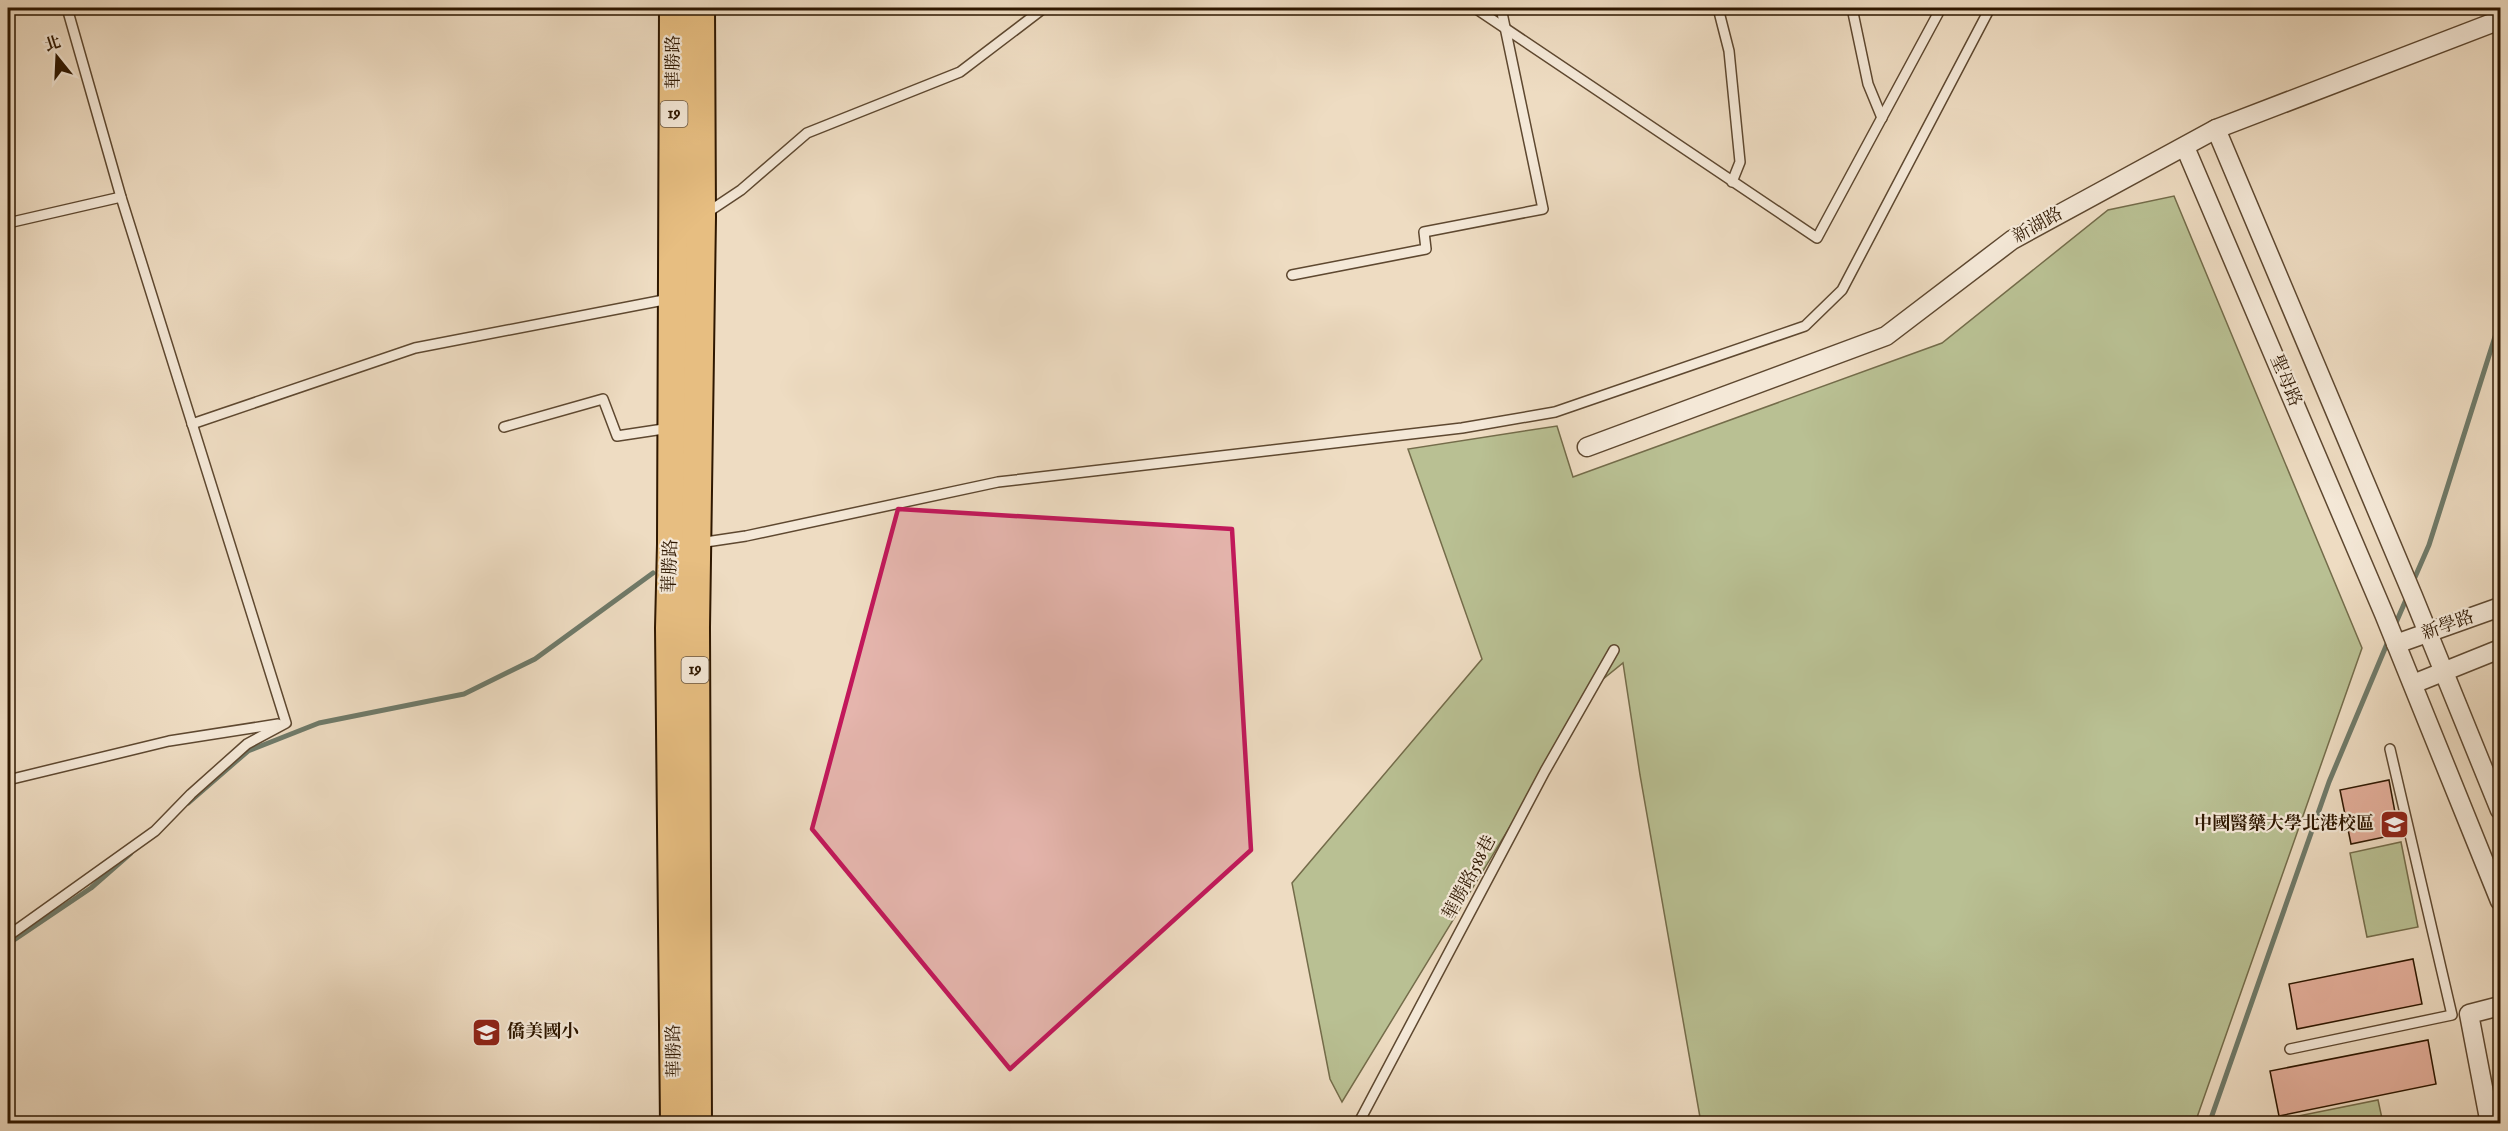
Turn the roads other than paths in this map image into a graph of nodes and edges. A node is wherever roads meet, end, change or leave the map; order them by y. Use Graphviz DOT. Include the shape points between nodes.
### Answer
graph roads {
  1 [pos="67,8"];
  2 [pos="674,8"];
  3 [pos="700,8"];
  4 [pos="1044,8"];
  5 [pos="1474,8"];
  6 [pos="1501,8"];
  7 [pos="1718,8"];
  8 [pos="1852,8"];
  9 [pos="1941,8"];
  10 [pos="1990,8"];
  11 [pos="2500,20"];
  12 [pos="1506,28"];
  13 [pos="1882,118"];
  14 [pos="2216,129"];
  15 [pos="2186,147"];
  16 [pos="1732,182"];
  17 [pos="121,197"];
  18 [pos="688,219"];
  19 [pos="8,223"];
  20 [pos="1292,275"];
  21 [pos="685,298"];
  22 [pos="192,424"];
  23 [pos="504,427"];
  24 [pos="672,428"];
  25 [pos="1587,447"];
  26 [pos="685,543"];
  27 [pos="2500,607"];
  28 [pos="2428,633"];
  29 [pos="2396,645"];
  30 [pos="1614,650"];
  31 [pos="2500,650"];
  32 [pos="2444,672"];
  33 [pos="2413,684"];
  34 [pos="286,723"];
  35 [pos="2390,749"];
  36 [pos="8,780"];
  37 [pos="2500,810"];
  38 [pos="2500,902"];
  39 [pos="8,936"];
  40 [pos="2500,1006"];
  41 [pos="2460,1014"];
  42 [pos="2290,1050"];
  43 [pos="675,1124"];
  44 [pos="697,1124"];
  45 [pos="1358,1124"];
  46 [pos="2490,1124"];
  1 -- 17 [label="lane"];
  2 -- 18 [label="main road, 華勝路 / 19"];
  3 -- 18 [label="main road, 華勝路 / 19"];
  4 -- 18 [label="lane" via="960,72 807,133 741,190"];
  5 -- 12 [label="lane"];
  6 -- 12 [label="lane"];
  7 -- 16 [label="lane" via="1729,51 1740,162"];
  8 -- 13 [label="lane" via="1868,84"];
  9 -- 13 [label="lane"];
  10 -- 26 [label="lane" via="1842,290 1805,326 1555,412 1319,446 998,482 746,536"];
  11 -- 14 [label="street, 新湖路"];
  12 -- 16 [label="lane"];
  12 -- 20 [label="lane" via="1543,209 1424,232 1426,249"];
  13 -- 16 [label="lane" via="1817,238"];
  14 -- 15 [label="street, 新湖路"];
  14 -- 28 [label="street, 聖母路"];
  15 -- 25 [label="street, 新湖路" via="2012,240 1886,336"];
  15 -- 29 [label="street, 聖母路"];
  17 -- 19 [label="lane"];
  17 -- 22 [label="lane"];
  18 -- 21 [label="main road, 華勝路 / 19"];
  21 -- 22 [label="lane" via="415,348"];
  21 -- 24 [label="main road, 華勝路 / 19"];
  21 -- 26 [label="main road, 華勝路 / 19"];
  22 -- 34 [label="lane"];
  23 -- 24 [label="lane" via="603,399 617,436"];
  24 -- 26 [label="main road, 華勝路 / 19"];
  26 -- 43 [label="main road, 華勝路 / 19" via="670,628"];
  26 -- 44 [label="main road, 華勝路 / 19" via="695,628"];
  27 -- 28 [label="street, 新學路"];
  28 -- 29 [label="street, 新學路"];
  28 -- 32 [label="street"];
  29 -- 33 [label="street"];
  30 -- 45 [label="lane, 華勝路588巷" via="1545,771"];
  31 -- 32 [label="street"];
  32 -- 33 [label="street"];
  32 -- 37 [label="street"];
  33 -- 38 [label="street"];
  34 -- 36 [label="lane" via="169,741"];
  34 -- 39 [label="lane" via="247,744 155,831"];
  35 -- 41 [label="lane"];
  40 -- 41 [label="street"];
  41 -- 42 [label="lane"];
  41 -- 46 [label="street"];
}
